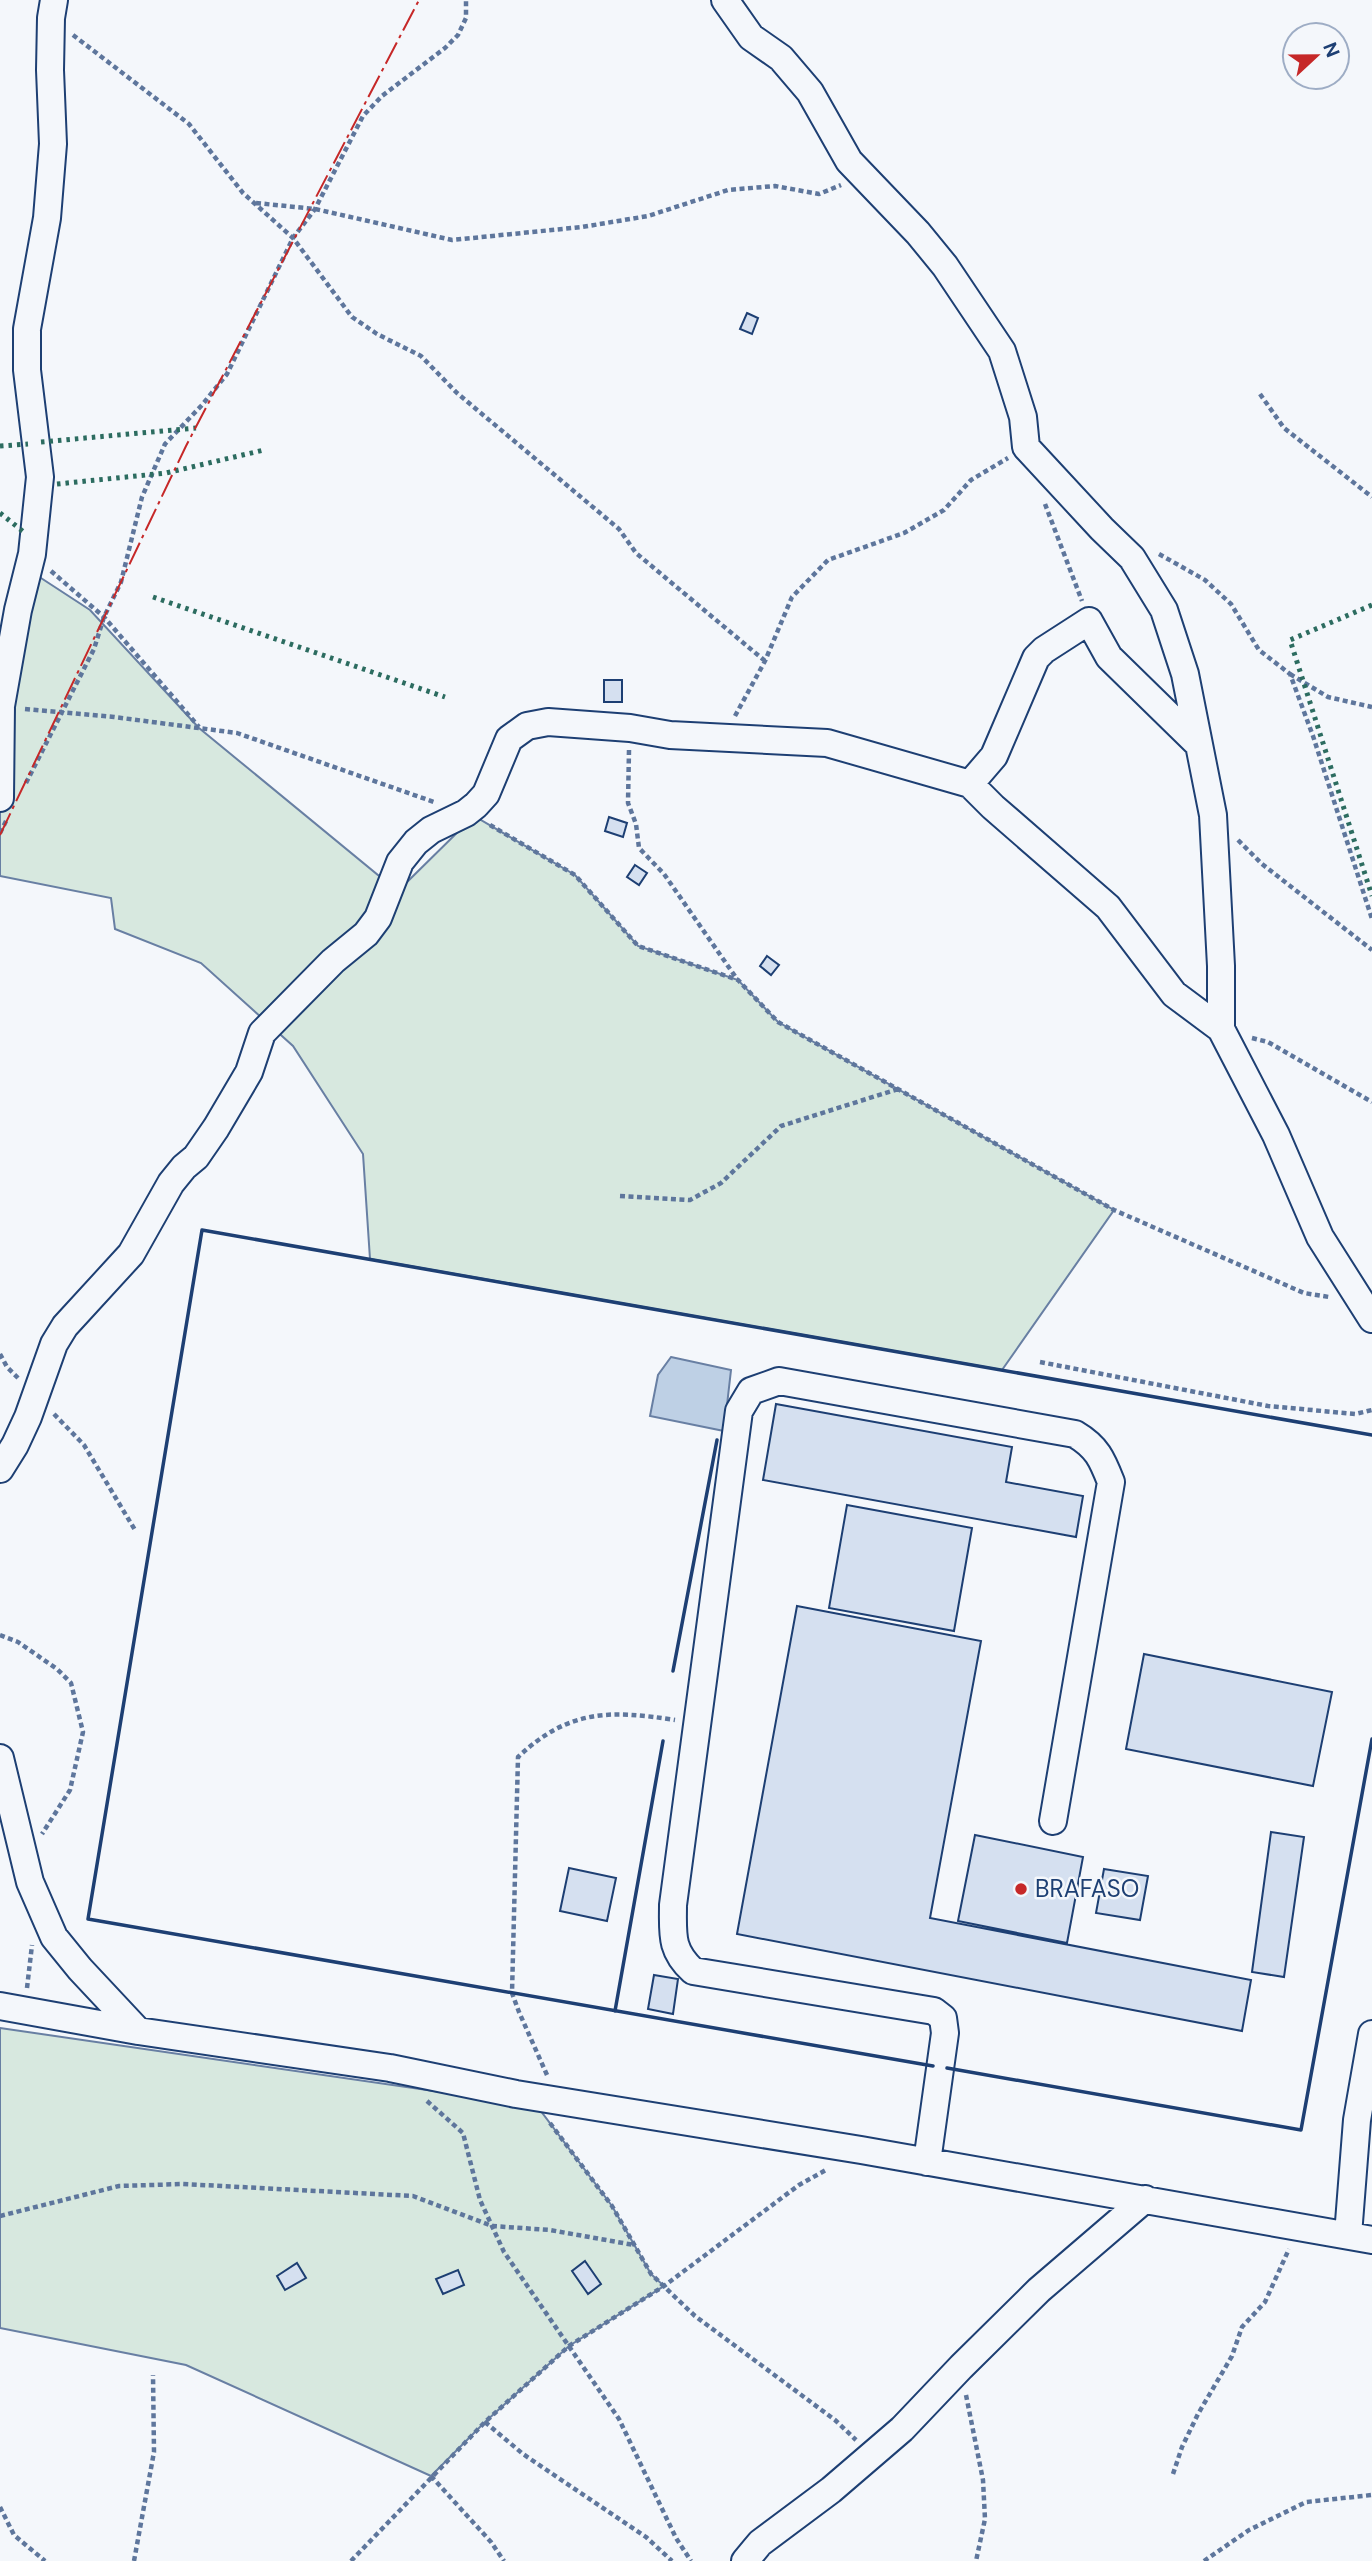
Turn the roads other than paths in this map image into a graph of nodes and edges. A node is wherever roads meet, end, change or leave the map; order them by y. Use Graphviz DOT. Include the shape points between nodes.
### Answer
graph roads {
  1 [pos="725,0"];
  2 [pos="53,9"];
  3 [pos="1,706"];
  4 [pos="1198,744"];
  5 [pos="970,784"];
  6 [pos="6,803"];
  7 [pos="1221,1029"];
  8 [pos="1365,1308"];
  9 [pos="0,1469"];
  10 [pos="0,1758"];
  11 [pos="1053,1821"];
  12 [pos="0,2006"];
  13 [pos="138,2031"];
  14 [pos="1372,2034"];
  15 [pos="927,2162"];
  16 [pos="1145,2199"];
  17 [pos="1360,2238"];
  18 [pos="745,2561"];
  1 -- 4 [label="street" via="751,37 781,58 810,92 849,161 945,266 1002,351 1023,417 1026,447 1132,558 1164,610 1185,674"];
  2 -- 3 [label="street" via="53,144 47,218 27,329 27,370 40,477 32,554"];
  3 -- 6 [label="street"];
  4 -- 5 [label="street" via="1109,657 1090,621 1036,657 995,756"];
  4 -- 7 [label="street" via="1213,815"];
  5 -- 7 [label="street" via="1108,907 1174,994"];
  5 -- 9 [label="street" via="827,743 723,739 548,722 527,726 509,740 486,794 466,813 431,830 400,862 378,918 366,934 262,1033 248,1072 203,1147 171,1183 131,1254 65,1326 37,1398"];
  7 -- 8 [label="street" via="1276,1135 1320,1237"];
  10 -- 13 [label="street" via="30,1882 54,1937"];
  11 -- 15 [label="street" via="1111,1482 1091,1444 1075,1434 779,1381 751,1391 738,1411 673,1905 673,1942 681,1960 693,1971 934,2011 943,2018 945,2033"];
  12 -- 13 [label="street"];
  13 -- 15 [label="street" via="390,2068 552,2109"];
  14 -- 17 [label="street" via="1357,2120"];
  15 -- 16 [label="street"];
  16 -- 17 [label="street"];
  16 -- 18 [label="street" via="1039,2290 902,2429 760,2543"];
}
